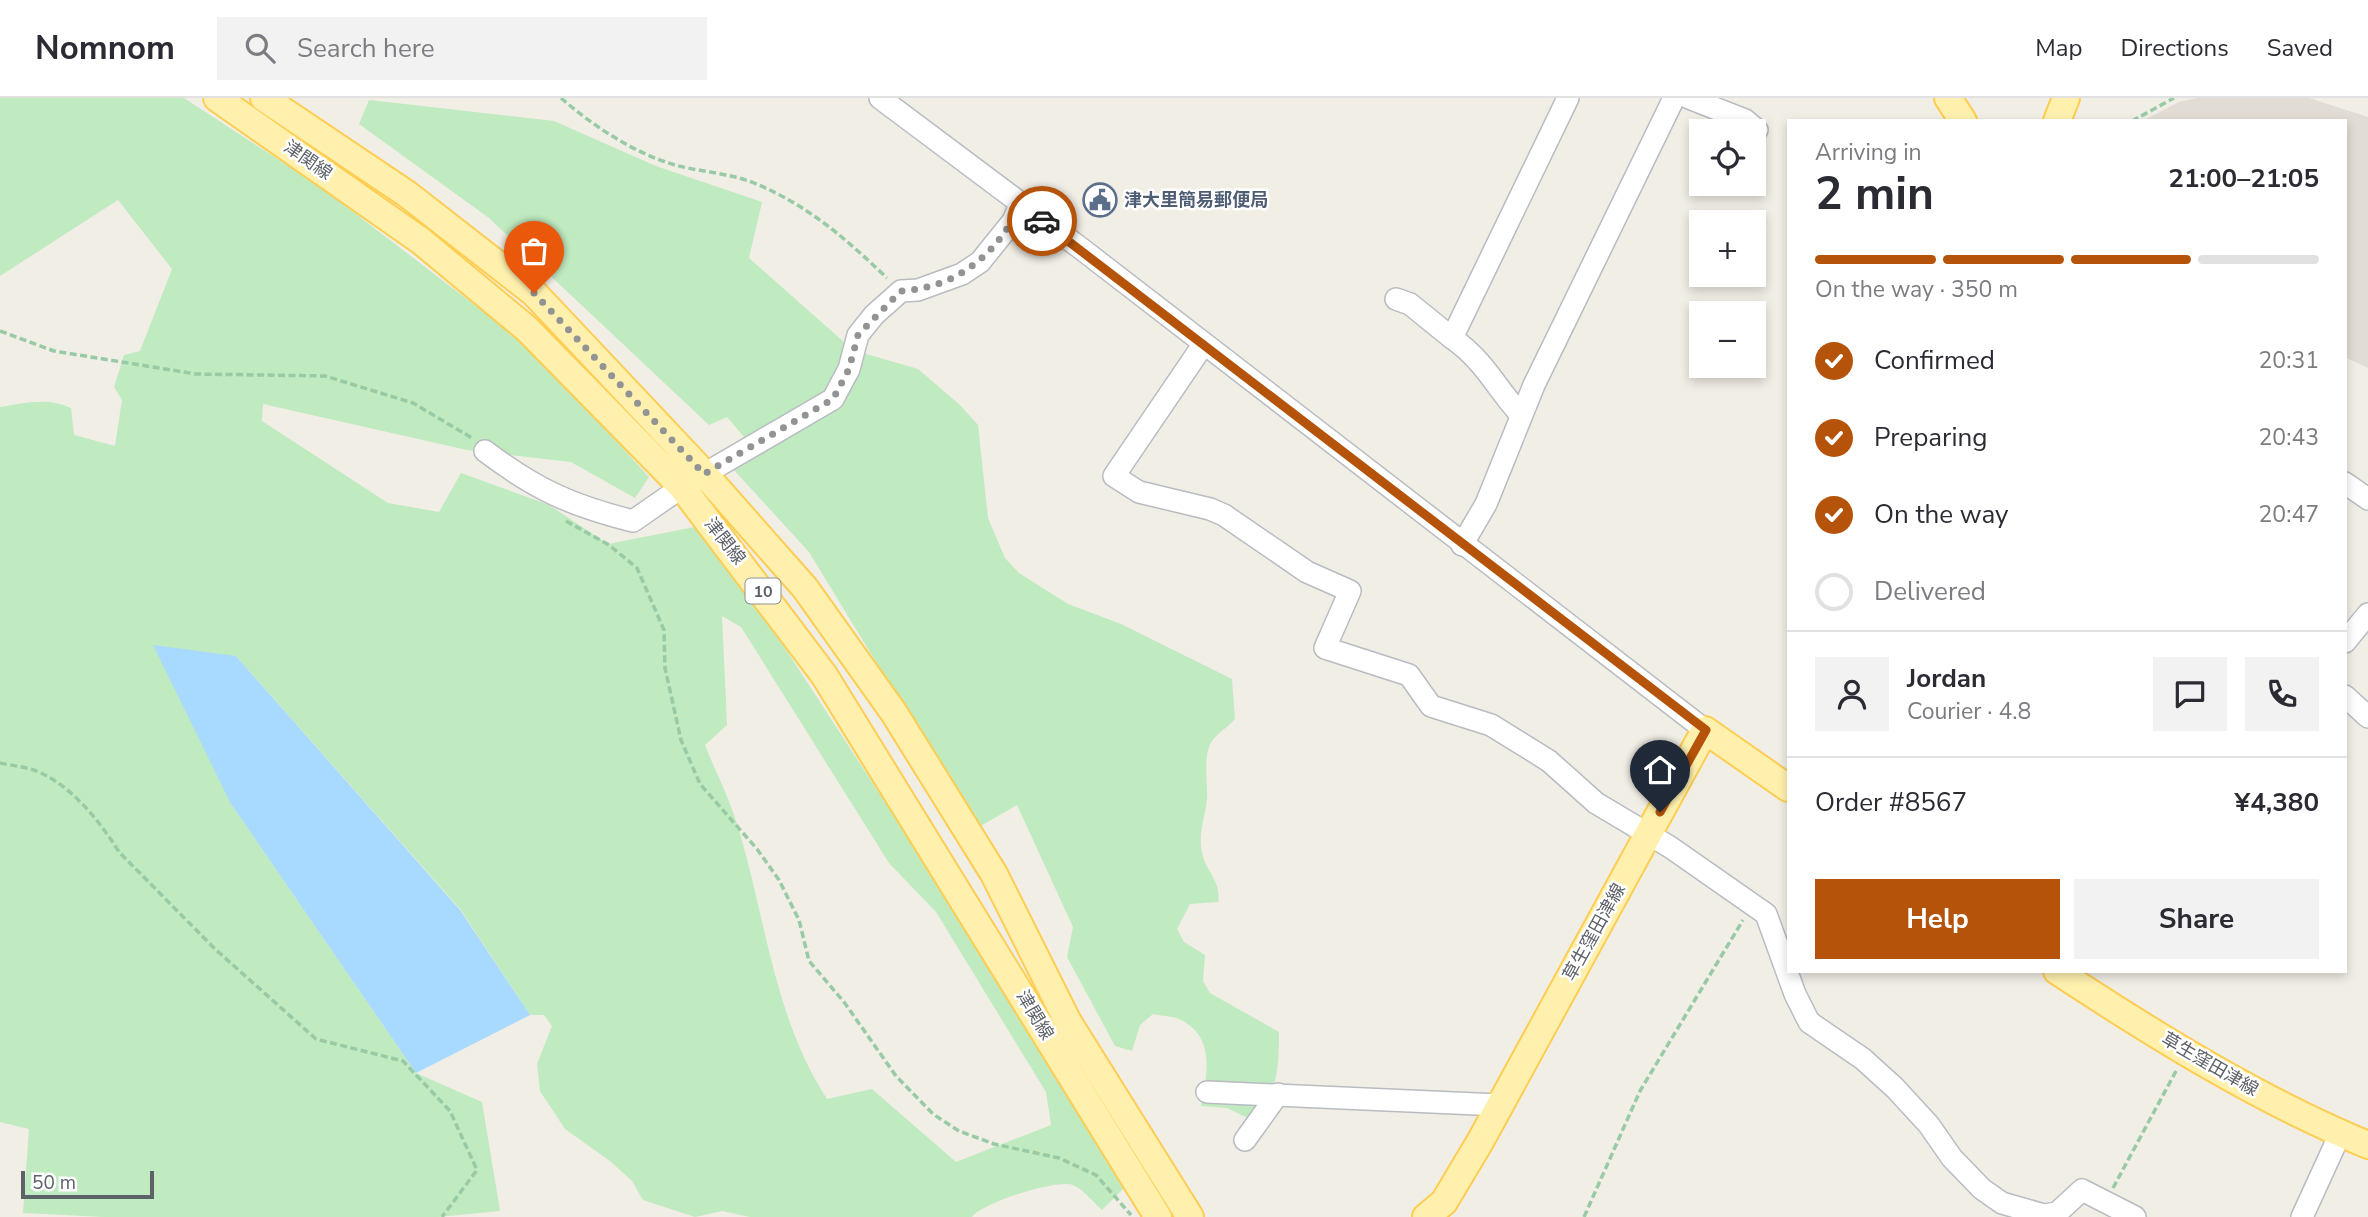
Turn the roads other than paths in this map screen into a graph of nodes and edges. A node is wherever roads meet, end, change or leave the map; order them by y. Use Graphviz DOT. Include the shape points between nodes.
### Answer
graph roads {
  1 [pos="217,98"];
  2 [pos="264,98"];
  3 [pos="880,98"];
  4 [pos="1568,98"];
  5 [pos="1948,98"];
  6 [pos="2066,98"];
  7 [pos="1673,99"];
  8 [pos="1742,119"];
  9 [pos="1962,119"];
  10 [pos="2058,119"];
  11 [pos="1020,205"];
  12 [pos="1396,299"];
  13 [pos="1452,338"];
  14 [pos="1203,345"];
  15 [pos="1521,415"];
  16 [pos="485,451"];
  17 [pos="693,480"];
  18 [pos="2347,484"];
  19 [pos="2368,499"];
  20 [pos="1462,545"];
  21 [pos="2368,614"];
  22 [pos="2347,640"];
  23 [pos="2347,698"];
  24 [pos="2368,717"];
  25 [pos="1706,730"];
  26 [pos="1787,787"];
  27 [pos="1648,833"];
  28 [pos="1787,967"];
  29 [pos="1789,973"];
  30 [pos="2060,973"];
  31 [pos="1207,1093"];
  32 [pos="1278,1094"];
  33 [pos="1499,1105"];
  34 [pos="2340,1134"];
  35 [pos="1245,1140"];
  36 [pos="2368,1145"];
  37 [pos="1158,1217"];
  38 [pos="1190,1217"];
  39 [pos="1426,1217"];
  40 [pos="2135,1217"];
  41 [pos="2302,1217"];
  1 -- 17 [label="main road, 津関線 / 10" via="421,241 517,320"];
  2 -- 17 [label="main road, 津関線 / 10" via="407,194 534,293"];
  3 -- 11 [label="street"];
  4 -- 13 [label="street"];
  5 -- 9 [label="main road"];
  6 -- 10 [label="main road"];
  7 -- 8 [label="street"];
  7 -- 15 [label="street"];
  11 -- 14 [label="street"];
  11 -- 17 [label="street" via="1013,221 971,268 918,290 901,291 858,335 849,369 833,399"];
  12 -- 13 [label="street" via="1410,304"];
  13 -- 15 [label="street" via="1486,366"];
  14 -- 20 [label="street"];
  14 -- 27 [label="street" via="1114,476 1139,492 1224,515 1307,572 1350,591 1325,648 1409,675 1431,706 1491,724 1549,761 1596,803"];
  15 -- 20 [label="street" via="1486,504"];
  16 -- 17 [label="street" via="525,481 584,509 633,520"];
  17 -- 37 [label="main road, 津関線 / 10" via="824,675"];
  17 -- 38 [label="main road, 津関線 / 10" via="805,588 894,713 994,874 1068,1022"];
  18 -- 19 [label="street"];
  20 -- 25 [label="street"];
  21 -- 22 [label="street"];
  23 -- 24 [label="street"];
  25 -- 26 [label="main road"];
  25 -- 27 [label="main road, 草生窪田津線"];
  27 -- 28 [label="street" via="1766,914"];
  27 -- 33 [label="main road, 草生窪田津線"];
  29 -- 40 [label="street" via="1809,1022 1863,1059 1895,1088 1952,1158 2002,1203 2044,1215 2057,1213 2082,1190"];
  30 -- 34 [label="main road, 草生窪田津線" via="2187,1051"];
  31 -- 32 [label="street"];
  32 -- 33 [label="street"];
  32 -- 35 [label="street"];
  33 -- 39 [label="main road, 草生窪田津線" via="1444,1202"];
  34 -- 36 [label="main road, 草生窪田津線"];
  34 -- 41 [label="street"];
}
